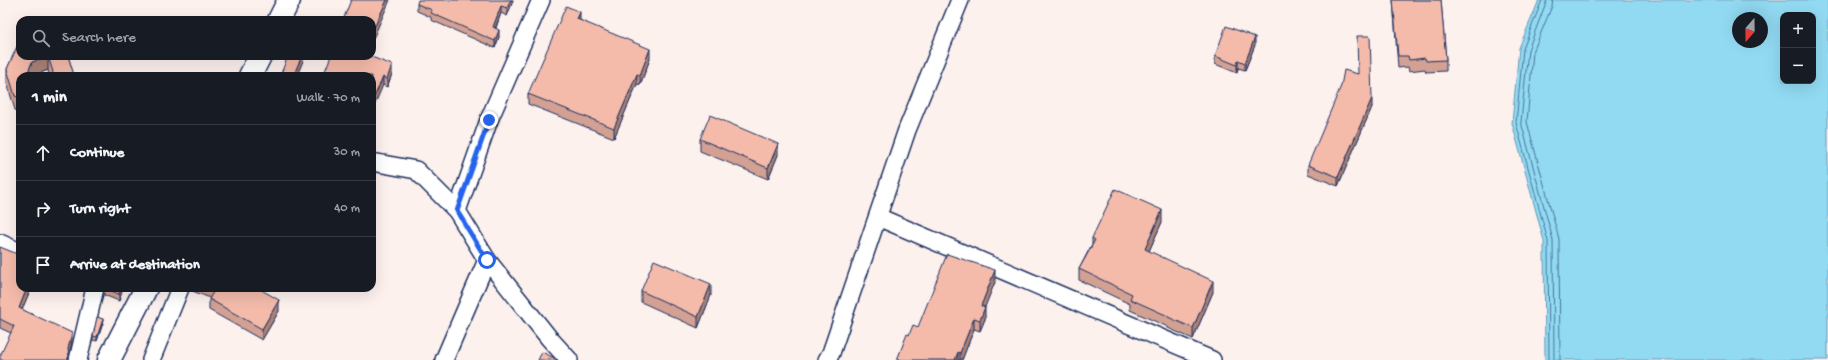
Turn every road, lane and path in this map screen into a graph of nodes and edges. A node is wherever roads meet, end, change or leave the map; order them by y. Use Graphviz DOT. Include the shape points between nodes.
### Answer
graph roads {
  1 [pos="289,0"];
  2 [pos="541,0"];
  3 [pos="960,0"];
  4 [pos="281,16"];
  5 [pos="258,60"];
  6 [pos="252,72"];
  7 [pos="376,163"];
  8 [pos="457,211"];
  9 [pos="878,217"];
  10 [pos="0,243"];
  11 [pos="16,250"];
  12 [pos="487,260"];
  13 [pos="95,292"];
  14 [pos="144,292"];
  15 [pos="178,292"];
  16 [pos="1206,359"];
  17 [pos="78,360"];
  18 [pos="109,360"];
  19 [pos="151,360"];
  20 [pos="444,360"];
  21 [pos="569,360"];
  22 [pos="827,360"];
  1 -- 4 [label="main road"];
  2 -- 8 [label="street" via="489,120"];
  3 -- 9 [label="street" via="907,130"];
  5 -- 6 [label="main road"];
  7 -- 8 [label="street" via="416,170"];
  8 -- 12 [label="street"];
  9 -- 16 [label="street"];
  9 -- 22 [label="street"];
  10 -- 11 [label="street"];
  12 -- 20 [label="street"];
  12 -- 21 [label="street"];
  13 -- 17 [label="street"];
  14 -- 18 [label="main road"];
  15 -- 19 [label="street"];
}
